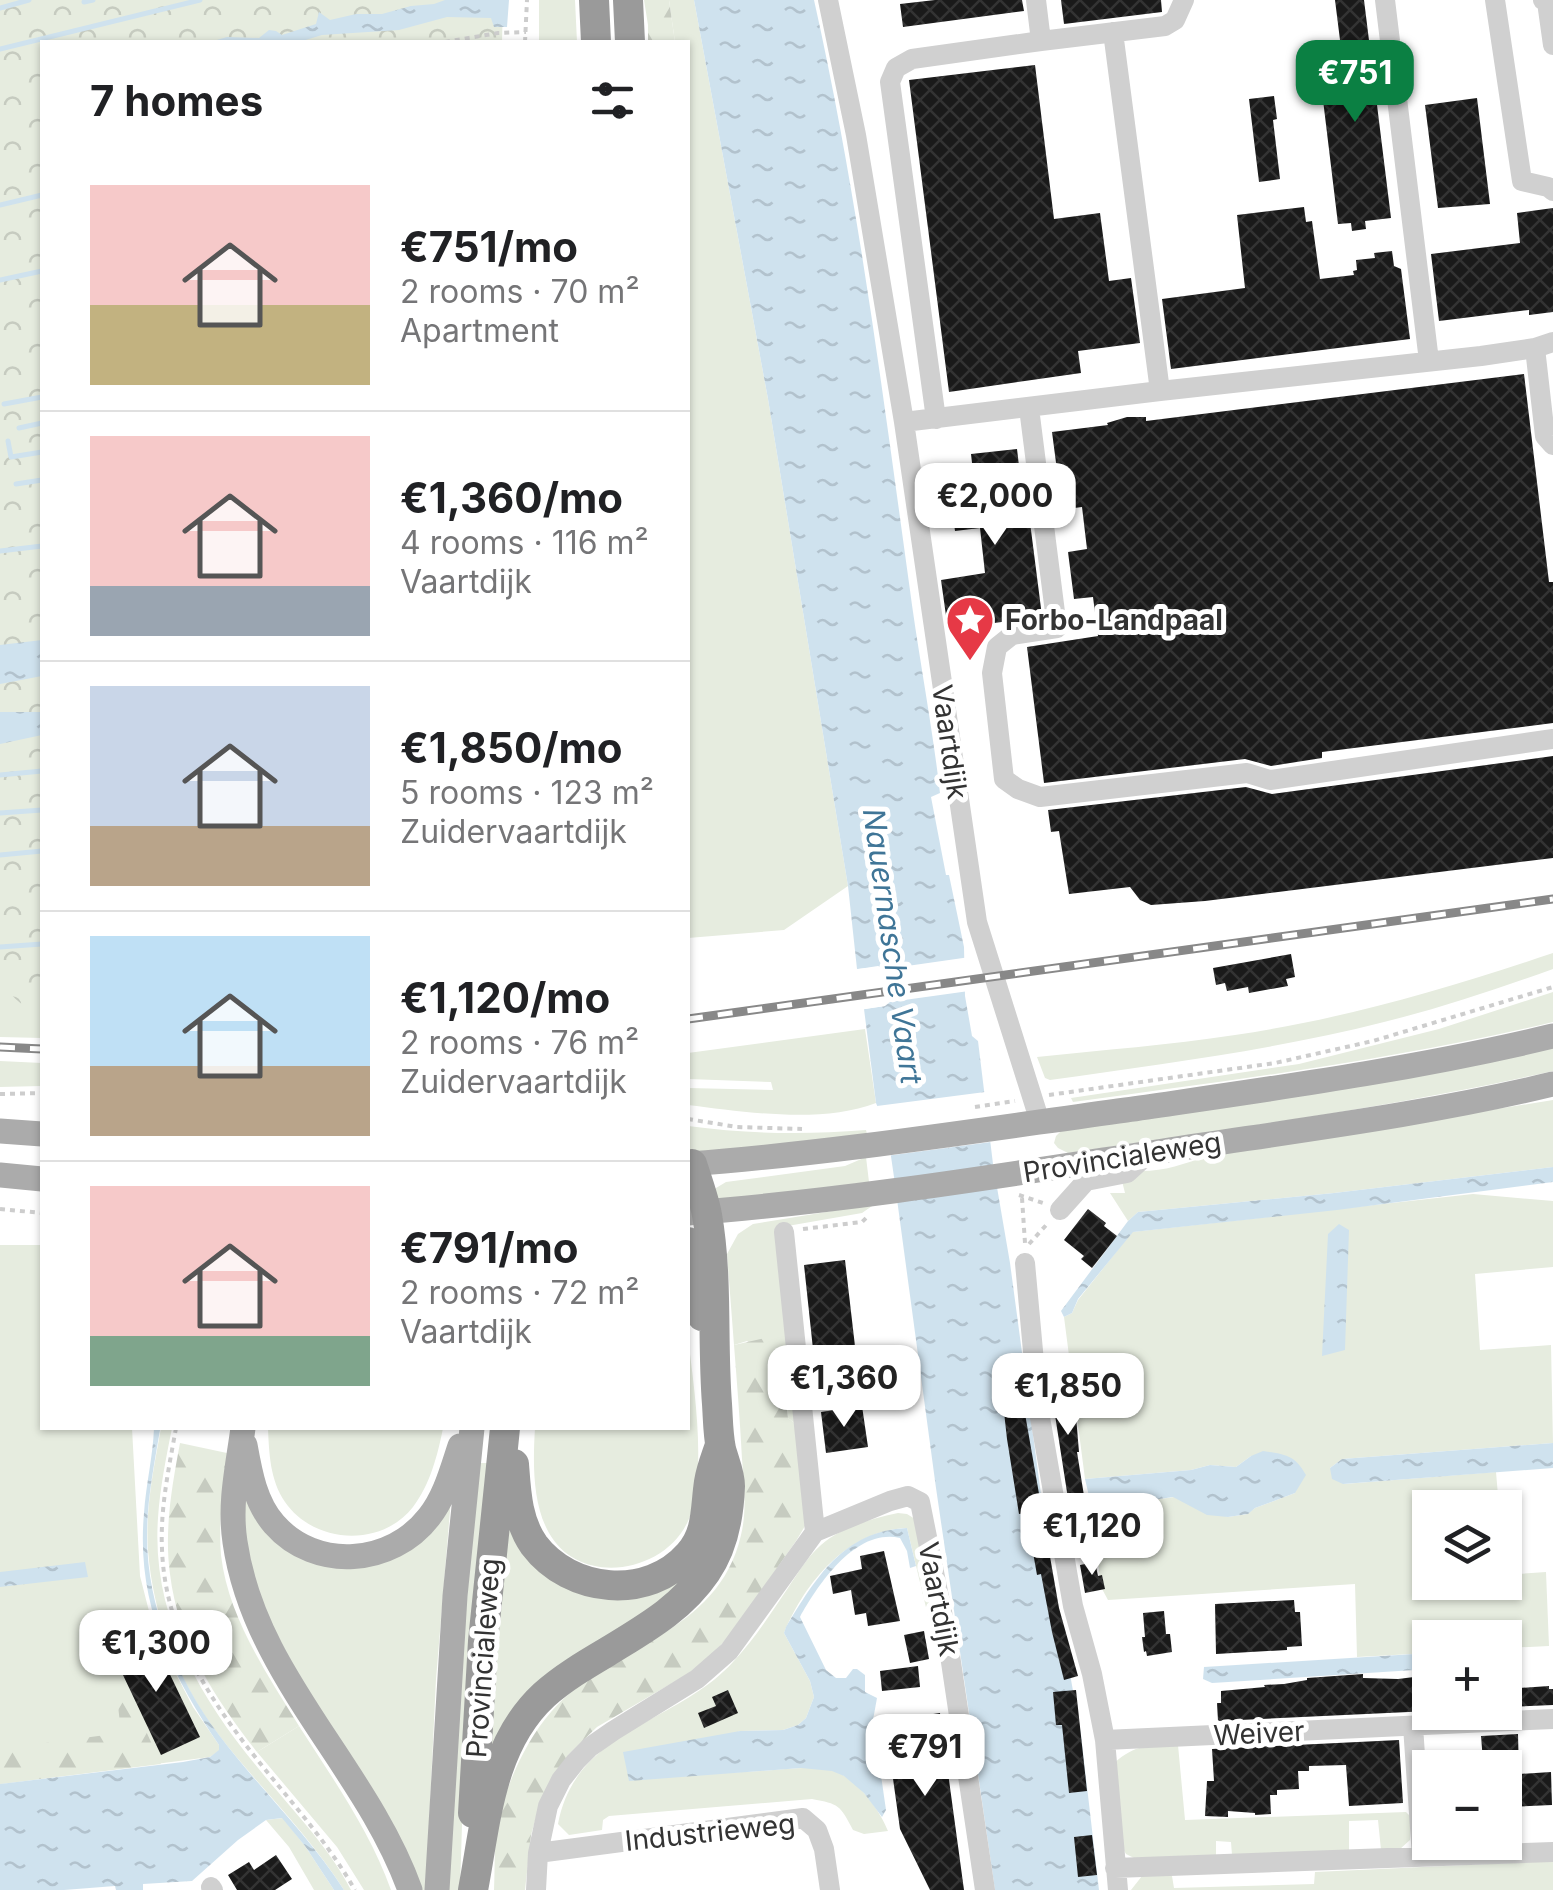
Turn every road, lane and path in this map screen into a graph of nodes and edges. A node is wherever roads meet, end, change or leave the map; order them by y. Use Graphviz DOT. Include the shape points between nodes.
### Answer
graph roads {
  1 [pos="527,0"];
  2 [pos="594,0"];
  3 [pos="628,0"];
  4 [pos="828,0"];
  5 [pos="1036,0"];
  6 [pos="1184,0"];
  7 [pos="1385,0"];
  8 [pos="1495,0"];
  9 [pos="1543,0"];
  10 [pos="526,32"];
  11 [pos="1112,32"];
  12 [pos="457,40"];
  13 [pos="525,40"];
  14 [pos="596,40"];
  15 [pos="630,40"];
  16 [pos="1041,41"];
  17 [pos="1553,45"];
  18 [pos="1553,190"];
  19 [pos="1544,345"];
  20 [pos="1429,361"];
  21 [pos="1160,391"];
  22 [pos="1029,408"];
  23 [pos="936,419"];
  24 [pos="904,422"];
  25 [pos="1553,445"];
  26 [pos="1553,739"];
  27 [pos="1553,986"];
  28 [pos="1553,1036"];
  29 [pos="1553,1084"];
  30 [pos="40,1093"];
  31 [pos="0,1094"];
  32 [pos="1036,1110"];
  33 [pos="988,1117"];
  34 [pos="690,1120"];
  35 [pos="818,1128"];
  36 [pos="0,1130"];
  37 [pos="40,1134"];
  38 [pos="1149,1153"];
  39 [pos="0,1175"];
  40 [pos="40,1179"];
  41 [pos="1002,1184"];
  42 [pos="692,1188"];
  43 [pos="1022,1196"];
  44 [pos="0,1209"];
  45 [pos="1060,1210"];
  46 [pos="40,1213"];
  47 [pos="872,1213"];
  48 [pos="784,1232"];
  49 [pos="1025,1255"];
  50 [pos="690,1256"];
  51 [pos="713,1352"];
  52 [pos="176,1430"];
  53 [pos="243,1430"];
  54 [pos="468,1430"];
  55 [pos="469,1430"];
  56 [pos="508,1430"];
  57 [pos="508,1430"];
  58 [pos="720,1445"];
  59 [pos="815,1532"];
  60 [pos="1553,1720"];
  61 [pos="1522,1721"];
  62 [pos="1412,1726"];
  63 [pos="1105,1740"];
  64 [pos="538,1852"];
  65 [pos="1553,1852"];
  66 [pos="1522,1853"];
  67 [pos="1412,1858"];
  68 [pos="1116,1879"];
  69 [pos="355,1890"];
  70 [pos="410,1890"];
  71 [pos="437,1890"];
  72 [pos="472,1890"];
  73 [pos="536,1890"];
  74 [pos="830,1890"];
  75 [pos="984,1890"];
  1 -- 10 [label="path"];
  2 -- 14 [label="highway"];
  3 -- 15 [label="highway"];
  4 -- 24 [label="street, Vaartdijk"];
  5 -- 16 [label="street"];
  6 -- 11 [label="street" via="1165,26"];
  7 -- 20 [label="street"];
  8 -- 18 [label="street" via="1522,180"];
  9 -- 17 [label="street"];
  10 -- 12 [label="path"];
  10 -- 13 [label="path"];
  11 -- 16 [label="street"];
  11 -- 21 [label="street"];
  16 -- 23 [label="street" via="912,60 896,68 890,82"];
  19 -- 20 [label="street"];
  19 -- 25 [label="street" via="1545,436"];
  20 -- 21 [label="street"];
  21 -- 22 [label="street"];
  22 -- 23 [label="street"];
  22 -- 26 [label="street" via="1057,628 1012,634 996,647 992,672 1004,779 1018,790 1040,797 1247,774 1270,780"];
  23 -- 24 [label="street"];
  24 -- 32 [label="street, Vaartdijk" via="976,922"];
  27 -- 32 [label="path" via="1374,1041"];
  28 -- 32 [label="main road, Provincialeweg" via="1368,1074"];
  29 -- 38 [label="main road, Provincialeweg" via="1411,1114"];
  30 -- 31 [label="path"];
  32 -- 33 [label="main road, Provincialeweg"];
  32 -- 33 [label="path"];
  33 -- 42 [label="main road, Provincialeweg"];
  34 -- 35 [label="path"];
  36 -- 37 [label="main road"];
  38 -- 41 [label="main road, Provincialeweg"];
  38 -- 45 [label="street" via="1127,1173 1086,1182"];
  39 -- 40 [label="main road"];
  41 -- 42 [label="main road, Provincialeweg" via="888,1191"];
  41 -- 43 [label="path"];
  42 -- 51 [label="highway" via="714,1283"];
  43 -- 45 [label="path"];
  43 -- 49 [label="path"];
  44 -- 46 [label="path"];
  45 -- 49 [label="path"];
  47 -- 48 [label="path" via="862,1222"];
  48 -- 59 [label="street"];
  49 -- 63 [label="street" via="1038,1406 1073,1606"];
  50 -- 51 [label="highway"];
  51 -- 58 [label="highway"];
  52 -- 69 [label="path" via="162,1546 182,1641 232,1728"];
  53 -- 54 [label="main road" via="258,1501 274,1524 308,1548 356,1557 396,1546 430,1516"];
  53 -- 70 [label="main road" via="234,1540 252,1610 390,1840"];
  55 -- 71 [label="main road, Provincialeweg"];
  56 -- 58 [label="highway" via="517,1502 534,1544 570,1576 618,1586 673,1568 699,1540"];
  57 -- 72 [label="highway, Provincialeweg" via="477,1722"];
  58 -- 72 [label="highway" via="730,1480 726,1529 708,1570 670,1612 567,1676 526,1716 498,1766"];
  59 -- 64 [label="street" via="729,1651 576,1760 548,1806"];
  59 -- 75 [label="street, Vaartdijk" via="890,1501 908,1496 920,1502"];
  60 -- 61 [label="street, Weiver"];
  62 -- 63 [label="street, Weiver"];
  63 -- 68 [label="street"];
  64 -- 73 [label="street"];
  64 -- 74 [label="street, Industrieweg" via="803,1818 821,1840"];
  65 -- 66 [label="street"];
  67 -- 68 [label="street"];
}
